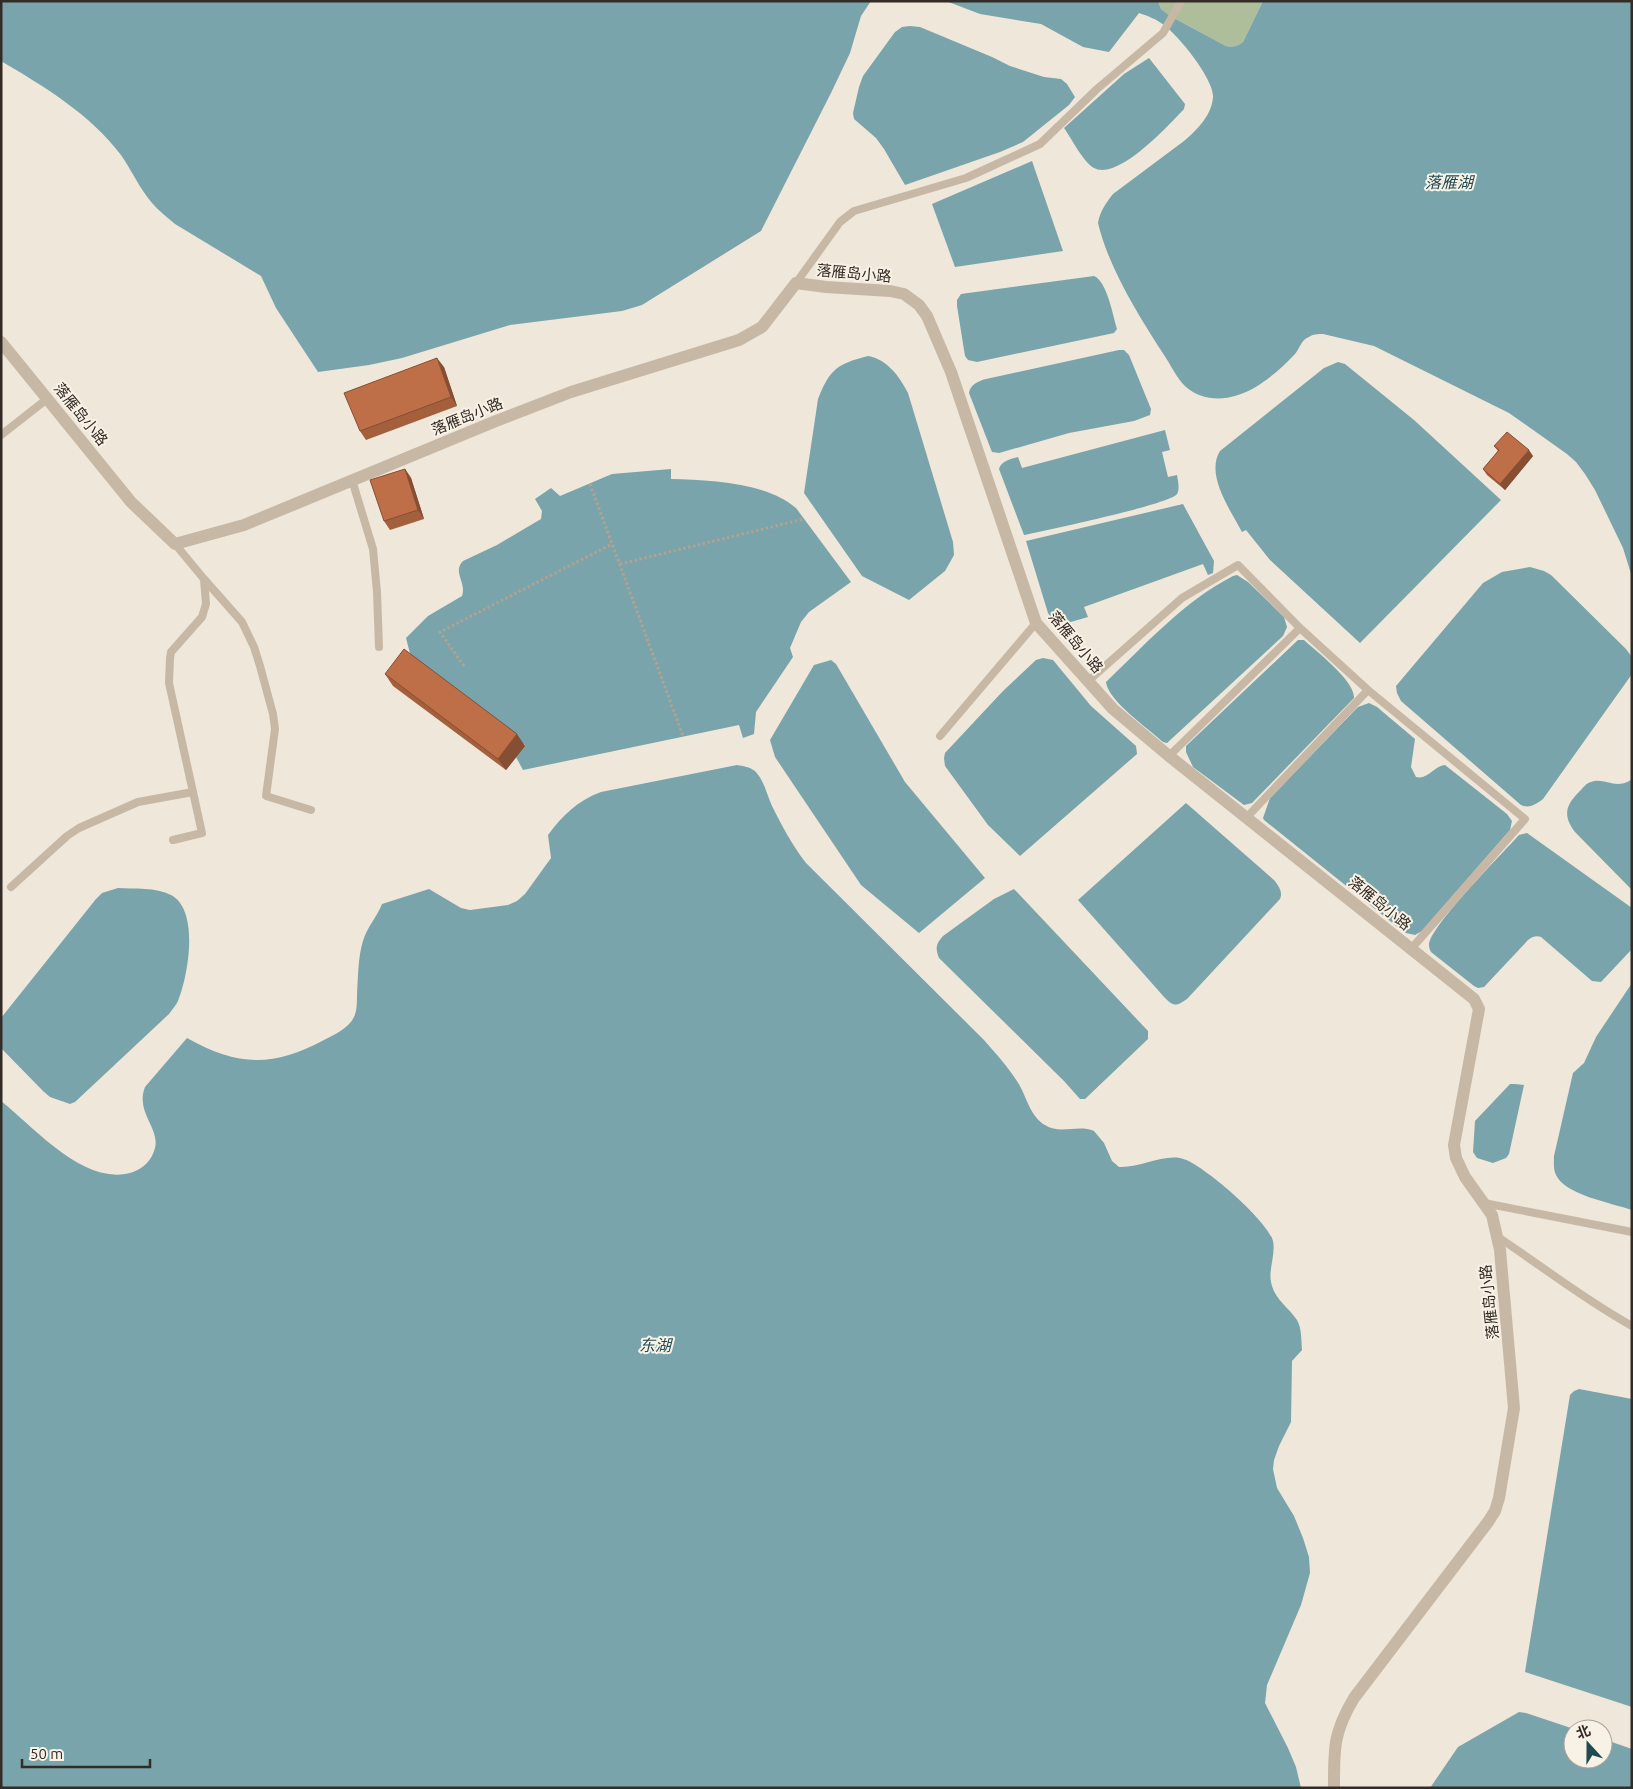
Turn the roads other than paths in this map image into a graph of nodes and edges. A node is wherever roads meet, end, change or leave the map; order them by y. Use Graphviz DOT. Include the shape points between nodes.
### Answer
graph roads {
  1 [pos="1180,4"];
  2 [pos="796,283"];
  3 [pos="1,342"];
  4 [pos="47,399"];
  5 [pos="1,435"];
  6 [pos="352,480"];
  7 [pos="175,544"];
  8 [pos="204,579"];
  9 [pos="1036,623"];
  10 [pos="1300,628"];
  11 [pos="379,647"];
  12 [pos="1087,682"];
  13 [pos="1368,690"];
  14 [pos="940,736"];
  15 [pos="1169,756"];
  16 [pos="193,792"];
  17 [pos="311,810"];
  18 [pos="1247,817"];
  19 [pos="173,840"];
  20 [pos="11,887"];
  21 [pos="1411,949"];
  22 [pos="1484,1202"];
  23 [pos="1632,1232"];
  24 [pos="1498,1237"];
  25 [pos="1632,1326"];
  26 [pos="1334,1788"];
  1 -- 2 [label="lane" via="1163,33 1097,89 1040,144 966,178 865,207 846,216"];
  2 -- 6 [label="street, 落雁岛小路" via="762,327 739,340 564,395"];
  2 -- 9 [label="street, 落雁岛小路" via="890,291 904,294 919,305 936,335 950,372"];
  3 -- 4 [label="street, 落雁岛小路"];
  4 -- 5 [label="lane"];
  4 -- 7 [label="street, 落雁岛小路" via="131,502"];
  6 -- 7 [label="street, 落雁岛小路" via="244,525"];
  6 -- 11 [label="lane" via="373,549"];
  7 -- 8 [label="lane"];
  8 -- 16 [label="lane" via="205,611 171,652 168,673"];
  8 -- 17 [label="lane" via="242,622 260,666 275,728 266,796"];
  9 -- 12 [label="street, 落雁岛小路"];
  9 -- 14 [label="lane"];
  10 -- 12 [label="lane" via="1238,566 1182,598"];
  10 -- 13 [label="lane"];
  10 -- 15 [label="lane"];
  12 -- 15 [label="street, 落雁岛小路" via="1113,709"];
  13 -- 18 [label="lane"];
  13 -- 21 [label="lane" via="1525,819"];
  15 -- 18 [label="street, 落雁岛小路"];
  16 -- 19 [label="lane" via="202,833"];
  16 -- 20 [label="lane" via="138,802 79,828"];
  18 -- 21 [label="street, 落雁岛小路"];
  21 -- 22 [label="street, 落雁岛小路" via="1474,999 1479,1009 1454,1145 1462,1172"];
  22 -- 23 [label="lane"];
  22 -- 24 [label="street, 落雁岛小路" via="1492,1215"];
  24 -- 25 [label="lane" via="1572,1290"];
  24 -- 26 [label="street, 落雁岛小路" via="1514,1408 1499,1498 1488,1522 1345,1713 1336,1741"];
}
